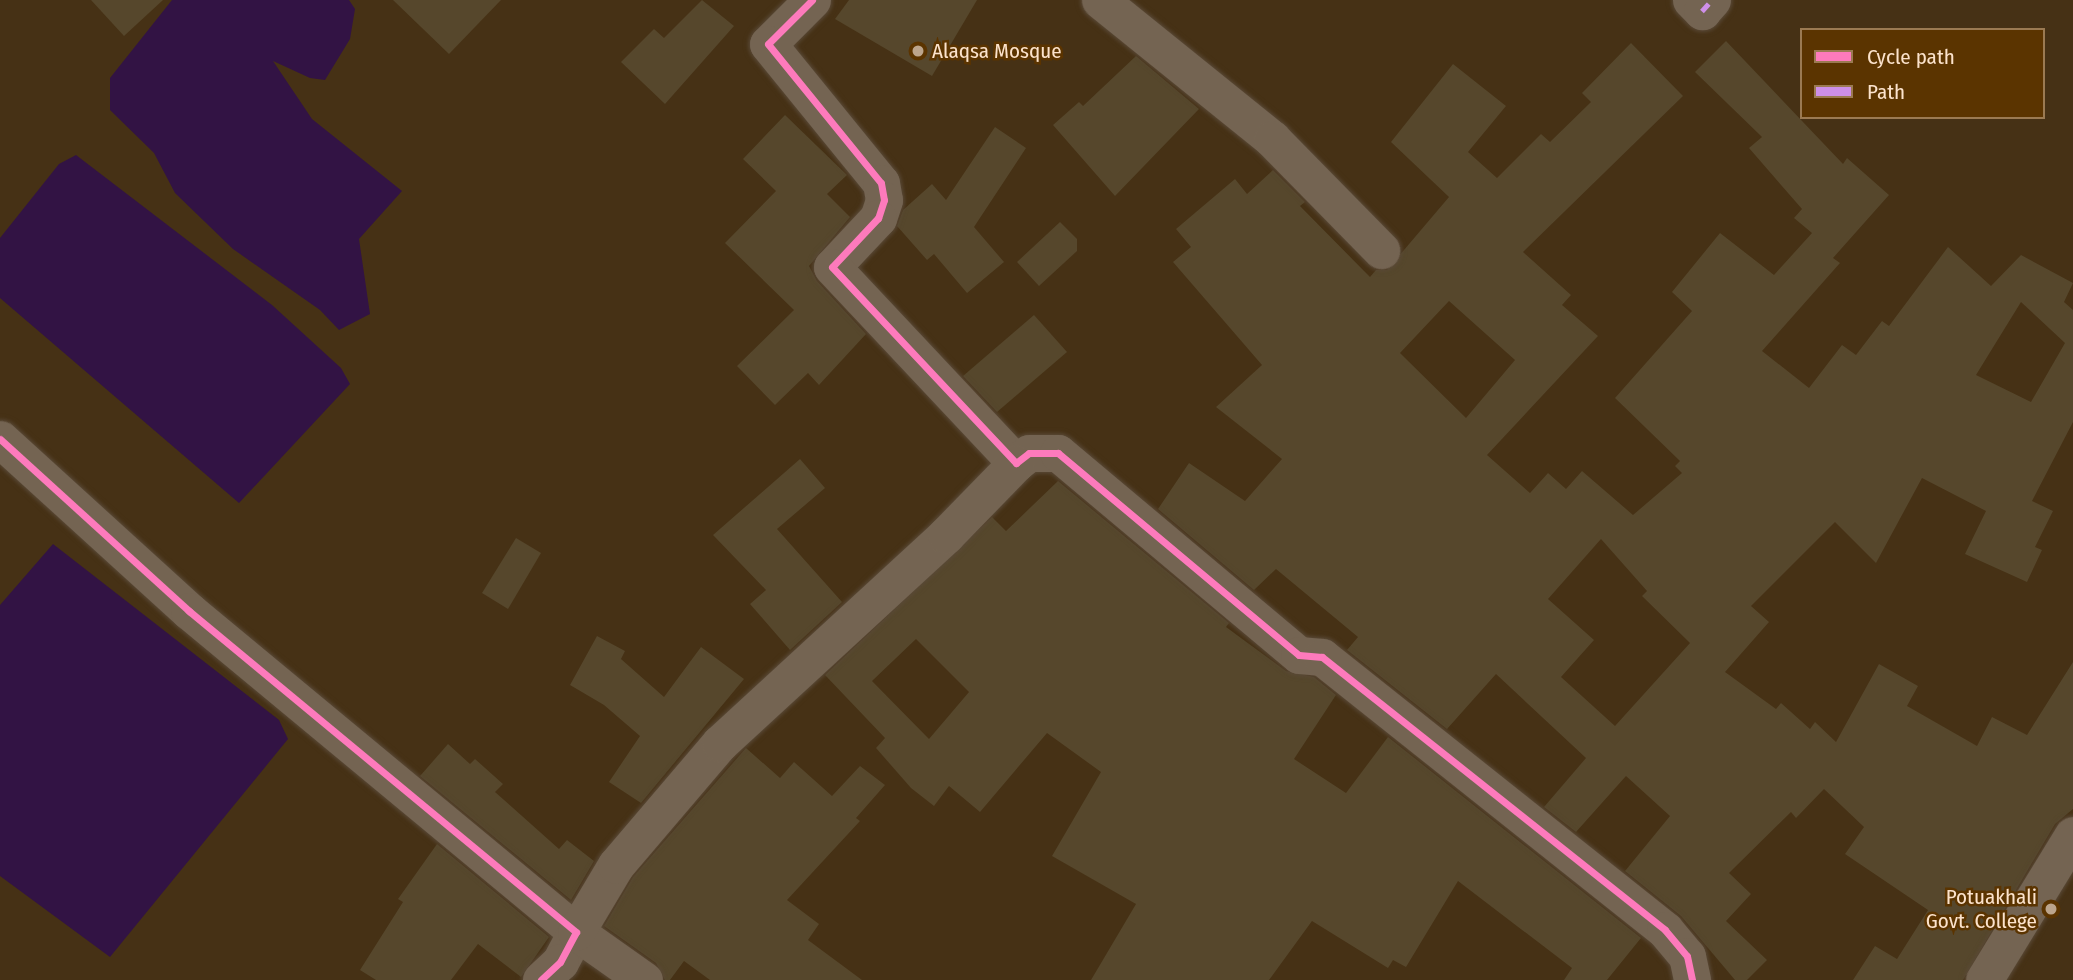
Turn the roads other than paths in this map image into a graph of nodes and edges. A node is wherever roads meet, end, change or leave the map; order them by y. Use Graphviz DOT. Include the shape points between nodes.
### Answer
graph roads {
  1 [pos="812,0"];
  2 [pos="1100,0"];
  3 [pos="1691,0"];
  4 [pos="1712,0"];
  5 [pos="1381,250"];
  6 [pos="0,439"];
  7 [pos="1016,463"];
  8 [pos="2073,835"];
  9 [pos="576,932"];
  10 [pos="541,980"];
  11 [pos="644,980"];
  12 [pos="1692,980"];
  13 [pos="1984,980"];
  1 -- 7 [label="street" via="768,44 881,183 884,200 878,218 831,267"];
  2 -- 5 [label="street" via="1272,139"];
  3 -- 4 [label="street" via="1702,10"];
  6 -- 9 [label="street" via="189,611"];
  7 -- 9 [label="street" via="720,743 617,865"];
  7 -- 12 [label="street" via="1029,453 1058,453 1299,655 1322,657 1665,930 1687,956"];
  8 -- 13 [label="street"];
  9 -- 10 [label="street" via="560,962"];
  9 -- 11 [label="street"];
}
